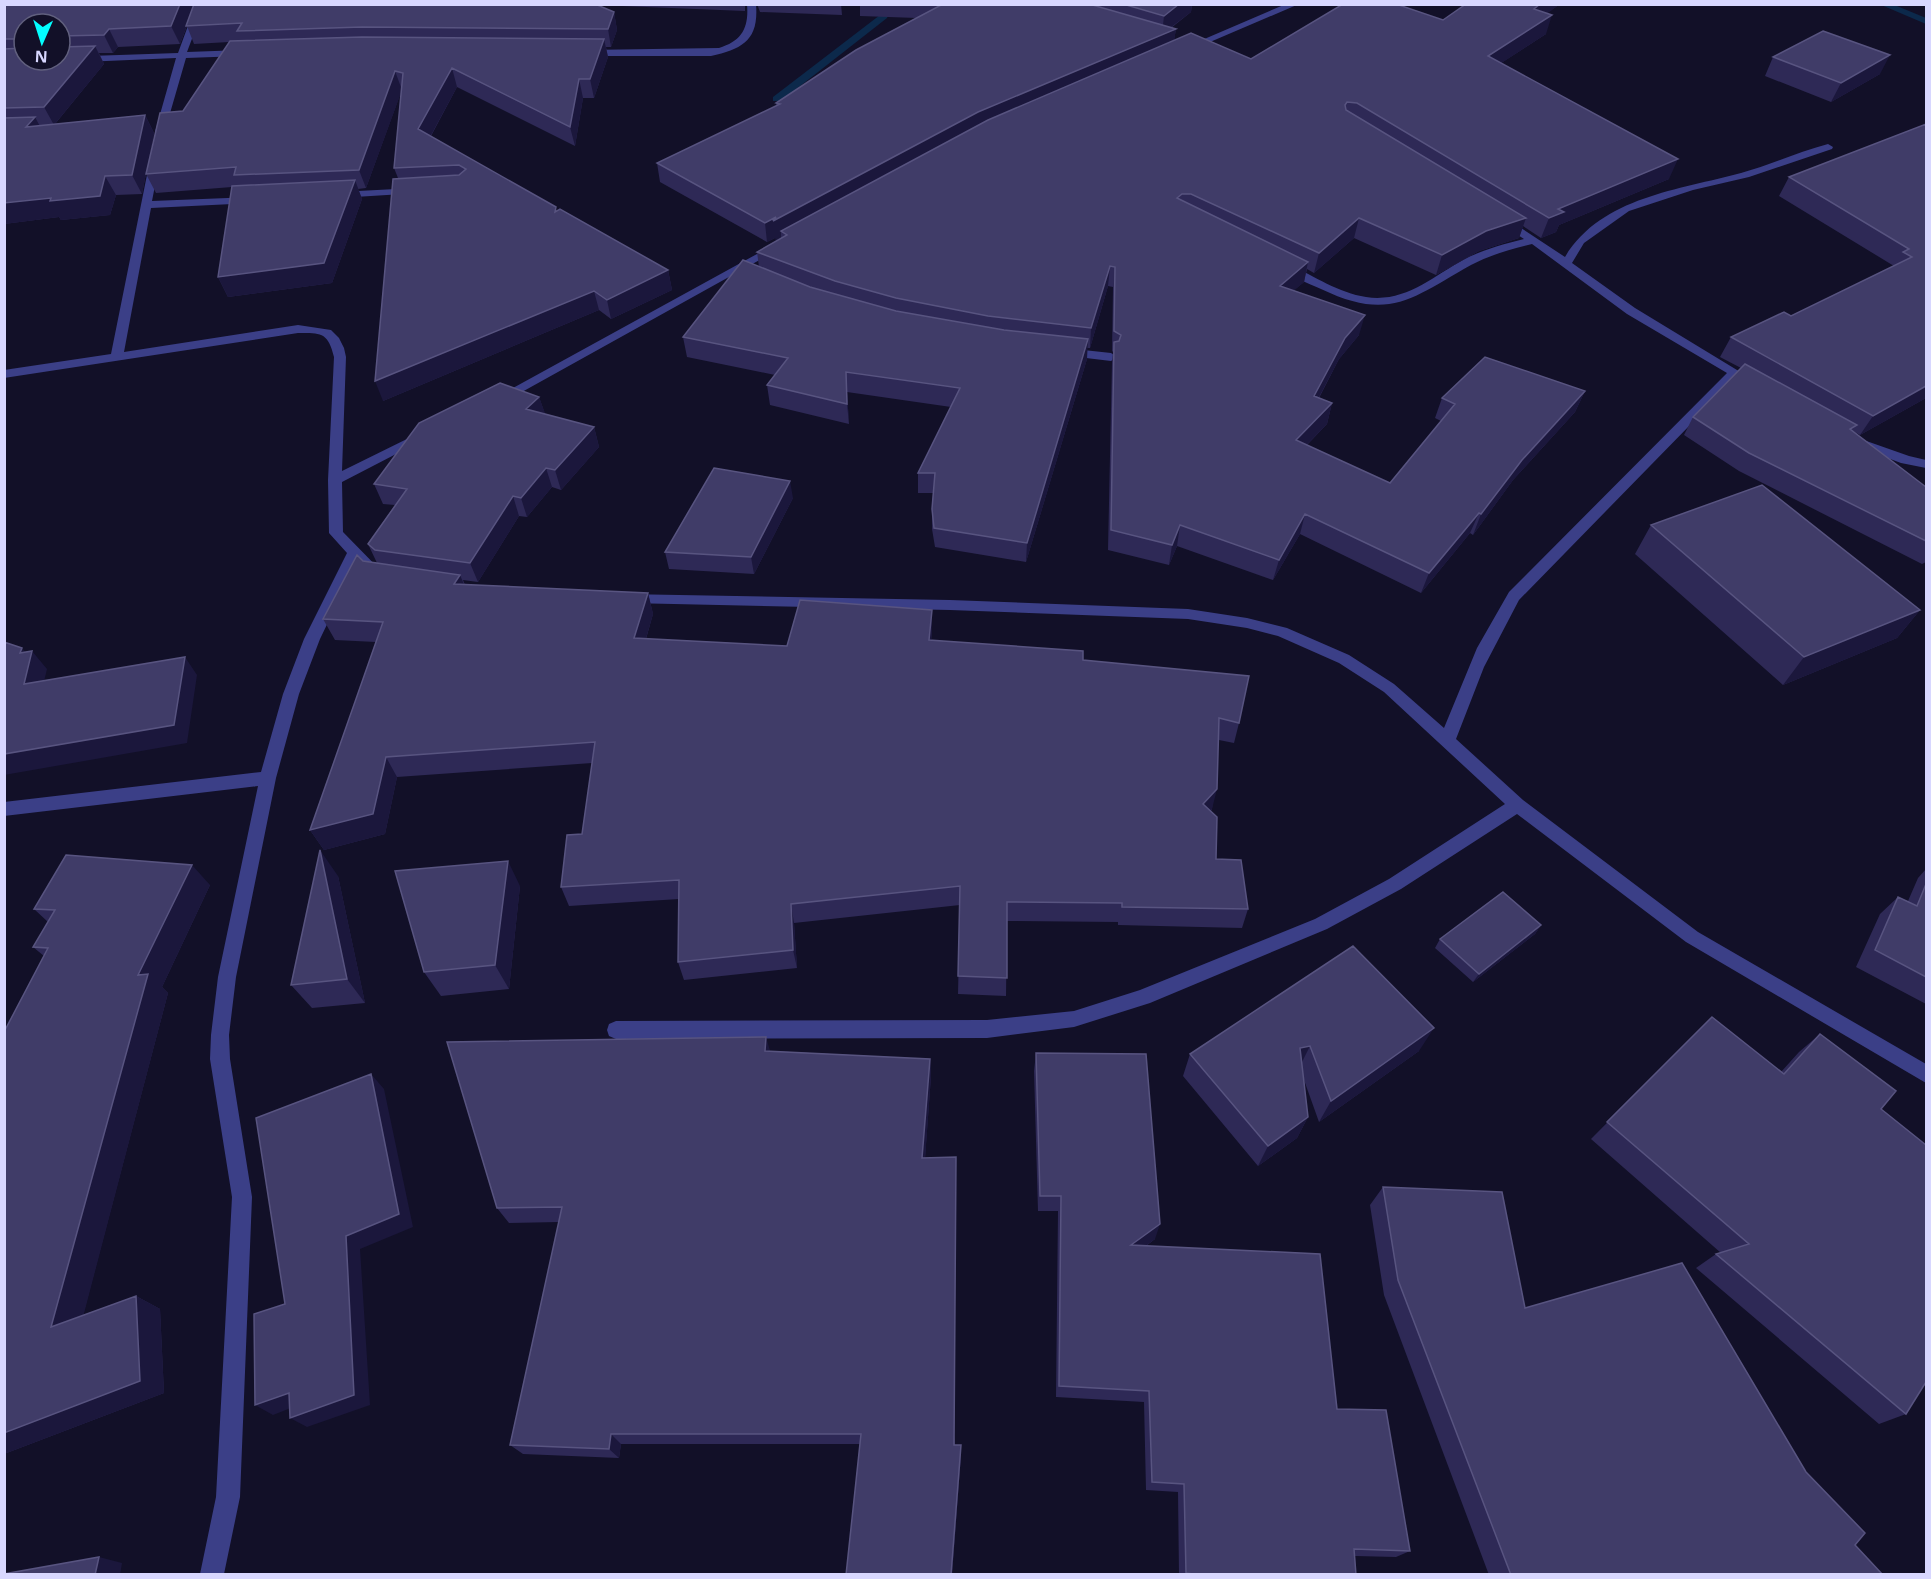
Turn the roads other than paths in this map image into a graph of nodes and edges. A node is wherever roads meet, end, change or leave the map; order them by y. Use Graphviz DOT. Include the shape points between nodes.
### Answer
graph roads {
  1 [pos="201,4"];
  2 [pos="751,4"];
  3 [pos="1295,4"];
  4 [pos="252,53"];
  5 [pos="572,53"];
  6 [pos="182,54"];
  7 [pos="1171,55"];
  8 [pos="72,59"];
  9 [pos="1828,147"];
  10 [pos="429,191"];
  11 [pos="323,196"];
  12 [pos="264,199"];
  13 [pos="146,205"];
  14 [pos="1494,216"];
  15 [pos="791,239"];
  16 [pos="1534,240"];
  17 [pos="1278,263"];
  18 [pos="1566,264"];
  19 [pos="1057,351"];
  20 [pos="117,356"];
  21 [pos="1111,357"];
  22 [pos="1734,373"];
  23 [pos="4,374"];
  24 [pos="1764,390"];
  25 [pos="490,404"];
  26 [pos="1842,434"];
  27 [pos="428,435"];
  28 [pos="1926,464"];
  29 [pos="335,480"];
  30 [pos="355,551"];
  31 [pos="390,578"];
  32 [pos="612,597"];
  33 [pos="1447,741"];
  34 [pos="268,777"];
  35 [pos="1518,806"];
  36 [pos="4,809"];
  37 [pos="616,1030"];
  38 [pos="1926,1074"];
  39 [pos="212,1575"];
  1 -- 6 [label="street"];
  2 -- 5 [label="street" via="753,16 742,44 729,50"];
  3 -- 7 [label="street" via="1185,45"];
  4 -- 6 [label="street"];
  6 -- 8 [label="street"];
  6 -- 13 [label="street" via="157,136"];
  9 -- 18 [label="street" via="1625,208 1580,241"];
  10 -- 11 [label="street"];
  12 -- 13 [label="street"];
  13 -- 20 [label="street"];
  14 -- 16 [label="street"];
  15 -- 25 [label="street" via="741,271"];
  16 -- 17 [label="street" via="1470,261 1397,302 1353,298"];
  16 -- 18 [label="street"];
  18 -- 22 [label="street" via="1630,310"];
  19 -- 21 [label="street"];
  20 -- 23 [label="street"];
  20 -- 29 [label="street" via="298,329 325,330 337,342 340,357"];
  22 -- 24 [label="street"];
  22 -- 33 [label="street" via="1514,596 1470,678"];
  26 -- 28 [label="street"];
  27 -- 29 [label="street"];
  29 -- 30 [label="street" via="336,533"];
  30 -- 31 [label="street" via="379,576"];
  30 -- 34 [label="street" via="312,639 291,694"];
  32 -- 33 [label="street" via="1188,614 1247,623 1282,632 1344,659 1389,688"];
  33 -- 35 [label="street"];
  34 -- 36 [label="street"];
  34 -- 39 [label="street" via="227,977 220,1035 220,1059 242,1197 228,1497"];
  35 -- 37 [label="street" via="1395,884 1320,924 1143,997 1074,1019 987,1029"];
  35 -- 38 [label="street" via="1692,937"];
}
